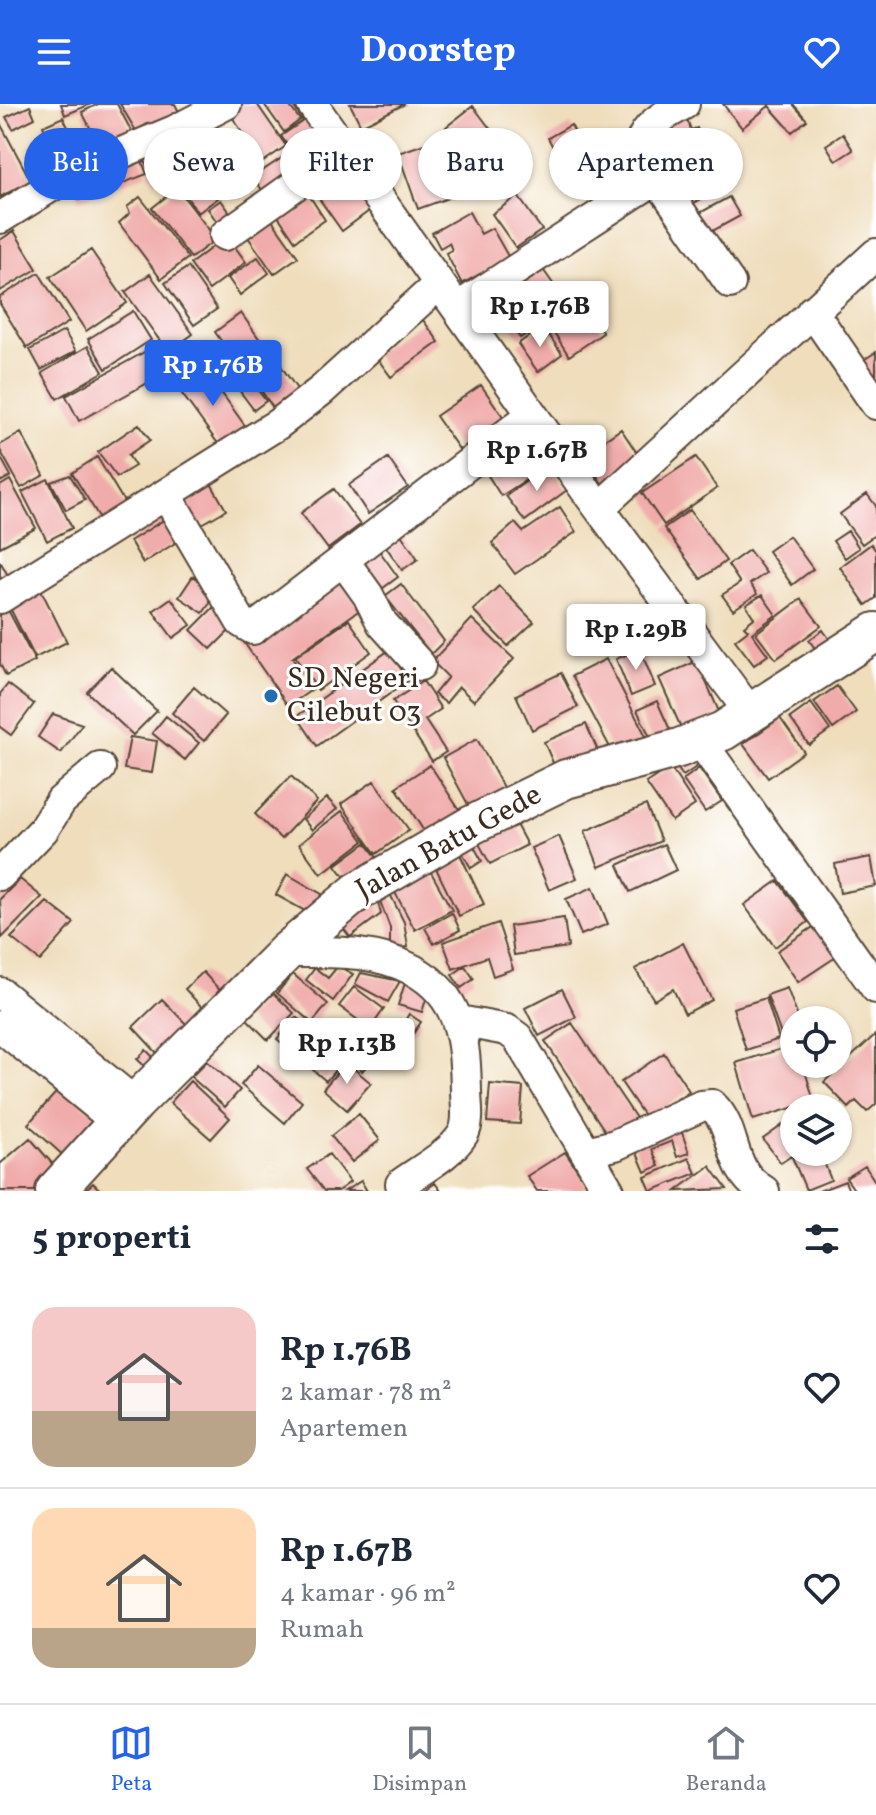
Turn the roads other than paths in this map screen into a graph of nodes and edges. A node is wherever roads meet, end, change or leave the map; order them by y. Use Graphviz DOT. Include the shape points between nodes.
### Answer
graph roads {
  1 [pos="226,104"];
  2 [pos="312,104"];
  3 [pos="684,104"];
  4 [pos="330,128"];
  5 [pos="651,128"];
  6 [pos="280,196"];
  7 [pos="381,200"];
  8 [pos="621,200"];
  9 [pos="672,200"];
  10 [pos="0,218"];
  11 [pos="225,235"];
  12 [pos="876,254"];
  13 [pos="730,283"];
  14 [pos="439,284"];
  15 [pos="457,308"];
  16 [pos="812,311"];
  17 [pos="876,404"];
  18 [pos="532,415"];
  19 [pos="167,496"];
  20 [pos="599,508"];
  21 [pos="343,560"];
  22 [pos="0,598"];
  23 [pos="876,632"];
  24 [pos="420,665"];
  25 [pos="751,714"];
  26 [pos="701,742"];
  27 [pos="100,768"];
  28 [pos="0,875"];
  29 [pos="286,952"];
  30 [pos="876,988"];
  31 [pos="0,993"];
  32 [pos="459,1021"];
  33 [pos="0,1026"];
  34 [pos="126,1113"];
  35 [pos="586,1152"];
  36 [pos="401,1184"];
  37 [pos="55,1191"];
  38 [pos="609,1191"];
  39 [pos="764,1191"];
  1 -- 10 [label="street" via="71,174"];
  2 -- 4 [label="street"];
  3 -- 5 [label="street"];
  6 -- 11 [label="street"];
  7 -- 14 [label="street"];
  8 -- 15 [label="street"];
  9 -- 13 [label="street"];
  12 -- 16 [label="street"];
  14 -- 15 [label="street"];
  14 -- 19 [label="street" via="311,398"];
  15 -- 18 [label="street"];
  16 -- 17 [label="street"];
  16 -- 20 [label="street"];
  18 -- 20 [label="street"];
  18 -- 21 [label="street"];
  19 -- 21 [label="street" via="250,630"];
  19 -- 22 [label="street"];
  20 -- 25 [label="street"];
  21 -- 24 [label="street" via="382,623"];
  23 -- 25 [label="street, Jalan Batu Gede"];
  25 -- 26 [label="street, Jalan Batu Gede"];
  26 -- 29 [label="street, Jalan Batu Gede" via="566,779 472,825 357,892"];
  26 -- 30 [label="street"];
  27 -- 28 [label="street" via="61,801 43,830"];
  29 -- 32 [label="street" via="346,952 395,962 432,983"];
  29 -- 34 [label="street, Jalan Batu Gede"];
  31 -- 34 [label="street"];
  32 -- 35 [label="street" via="507,1030 518,1038"];
  32 -- 36 [label="street" via="466,1054 465,1130"];
  33 -- 34 [label="street"];
  34 -- 37 [label="street, Jalan Batu Gede"];
  35 -- 38 [label="street"];
  35 -- 39 [label="street" via="712,1105 722,1115 742,1171"];
}
